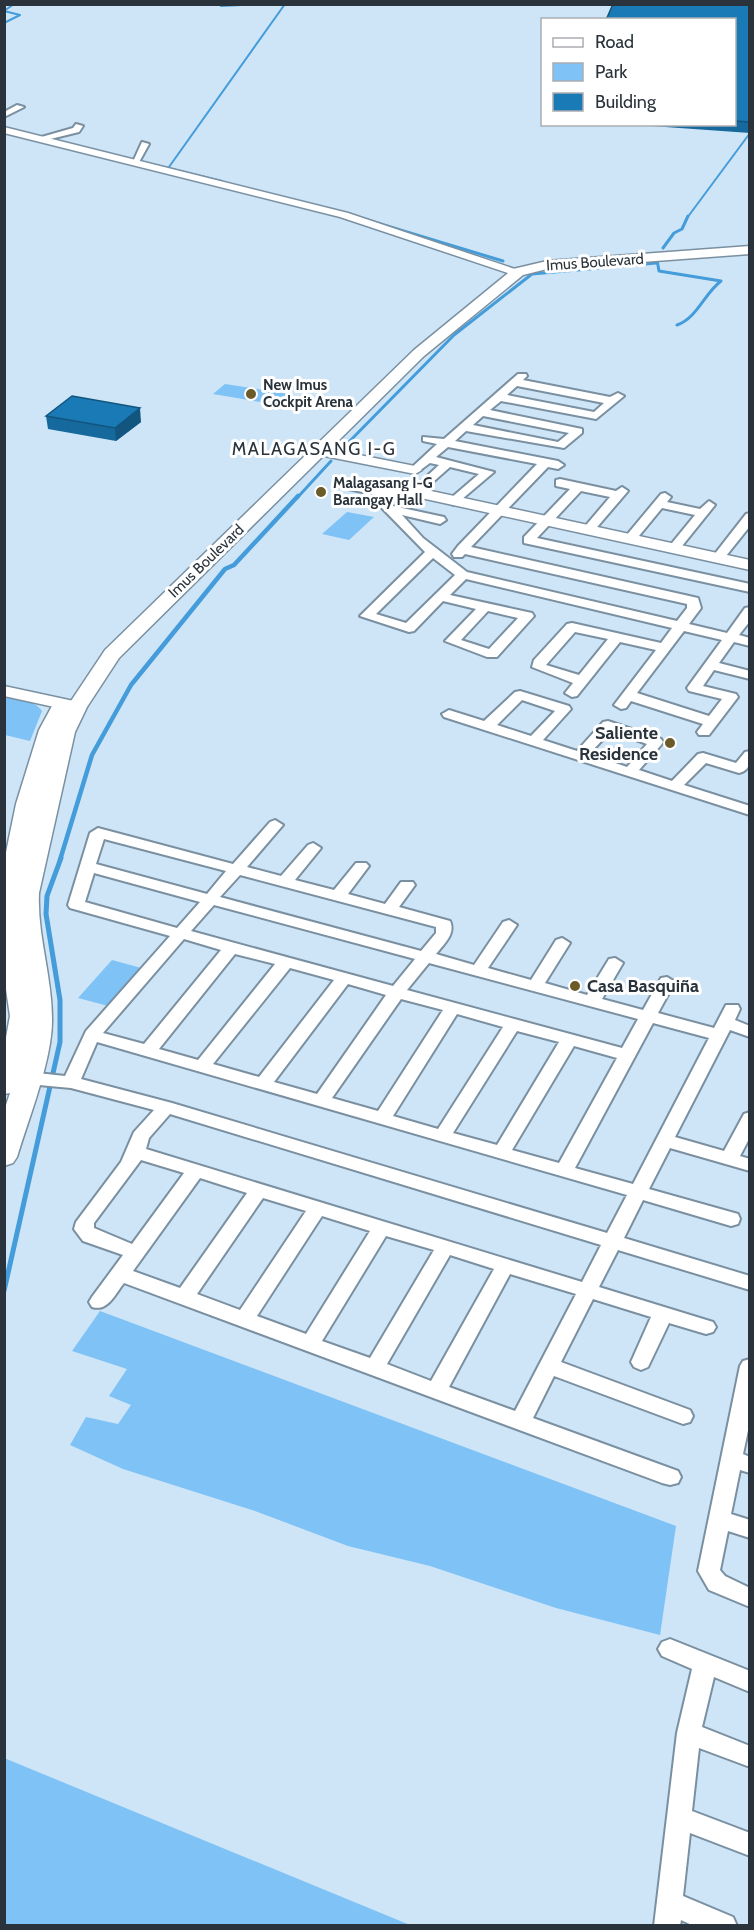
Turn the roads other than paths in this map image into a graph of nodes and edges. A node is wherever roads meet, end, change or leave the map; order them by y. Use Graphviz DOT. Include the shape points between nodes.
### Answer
graph roads {
  1 [pos="20,107"];
  2 [pos="4,115"];
  3 [pos="79,126"];
  4 [pos="4,130"];
  5 [pos="42,138"];
  6 [pos="145,144"];
  7 [pos="135,162"];
  8 [pos="750,245"];
  9 [pos="750,250"];
  10 [pos="513,270"];
  11 [pos="499,397"];
  12 [pos="481,412"];
  13 [pos="464,427"];
  14 [pos="427,439"];
  15 [pos="446,443"];
  16 [pos="315,450"];
  17 [pos="428,459"];
  18 [pos="448,463"];
  19 [pos="545,463"];
  20 [pos="558,465"];
  21 [pos="415,470"];
  22 [pos="351,476"];
  23 [pos="560,483"];
  24 [pos="578,487"];
  25 [pos="391,491"];
  26 [pos="416,493"];
  27 [pos="455,501"];
  28 [pos="389,509"];
  29 [pos="499,511"];
  30 [pos="750,517"];
  31 [pos="545,521"];
  32 [pos="588,530"];
  33 [pos="630,539"];
  34 [pos="419,541"];
  35 [pos="674,548"];
  36 [pos="462,549"];
  37 [pos="432,552"];
  38 [pos="718,558"];
  39 [pos="449,564"];
  40 [pos="750,565"];
  41 [pos="463,575"];
  42 [pos="750,588"];
  43 [pos="441,597"];
  44 [pos="485,607"];
  45 [pos="748,615"];
  46 [pos="683,625"];
  47 [pos="617,637"];
  48 [pos="730,637"];
  49 [pos="750,642"];
  50 [pos="665,648"];
  51 [pos="711,665"];
  52 [pos="750,675"];
  53 [pos="582,681"];
  54 [pos="4,691"];
  55 [pos="572,693"];
  56 [pos="69,705"];
  57 [pos="449,714"];
  58 [pos="487,726"];
  59 [pos="534,741"];
  60 [pos="750,755"];
  61 [pos="580,756"];
  62 [pos="630,772"];
  63 [pos="674,787"];
  64 [pos="750,811"];
  65 [pos="275,825"];
  66 [pos="313,848"];
  67 [pos="361,866"];
  68 [pos="88,867"];
  69 [pos="237,868"];
  70 [pos="285,882"];
  71 [pos="407,885"];
  72 [pos="338,896"];
  73 [pos="210,900"];
  74 [pos="389,909"];
  75 [pos="509,925"];
  76 [pos="180,934"];
  77 [pos="562,944"];
  78 [pos="232,947"];
  79 [pos="425,956"];
  80 [pos="286,962"];
  81 [pos="615,963"];
  82 [pos="478,971"];
  83 [pos="344,978"];
  84 [pos="667,982"];
  85 [pos="535,986"];
  86 [pos="397,992"];
  87 [pos="592,1001"];
  88 [pos="453,1008"];
  89 [pos="648,1016"];
  90 [pos="725,1022"];
  91 [pos="513,1024"];
  92 [pos="750,1032"];
  93 [pos="92,1035"];
  94 [pos="569,1039"];
  95 [pos="149,1049"];
  96 [pos="627,1055"];
  97 [pos="203,1065"];
  98 [pos="49,1080"];
  99 [pos="264,1083"];
  100 [pos="4,1086"];
  101 [pos="322,1099"];
  102 [pos="166,1107"];
  103 [pos="382,1117"];
  104 [pos="750,1118"];
  105 [pos="444,1135"];
  106 [pos="664,1140"];
  107 [pos="136,1152"];
  108 [pos="502,1152"];
  109 [pos="4,1157"];
  110 [pos="729,1159"];
  111 [pos="750,1165"];
  112 [pos="564,1170"];
  113 [pos="196,1172"];
  114 [pos="258,1191"];
  115 [pos="637,1191"];
  116 [pos="317,1209"];
  117 [pos="731,1219"];
  118 [pos="381,1228"];
  119 [pos="611,1241"];
  120 [pos="445,1248"];
  121 [pos="136,1253"];
  122 [pos="505,1266"];
  123 [pos="121,1274"];
  124 [pos="750,1283"];
  125 [pos="585,1291"];
  126 [pos="184,1298"];
  127 [pos="99,1302"];
  128 [pos="663,1314"];
  129 [pos="244,1320"];
  130 [pos="706,1327"];
  131 [pos="310,1344"];
  132 [pos="641,1362"];
  133 [pos="547,1365"];
  134 [pos="750,1366"];
  135 [pos="375,1368"];
  136 [pos="436,1391"];
  137 [pos="746,1401"];
  138 [pos="683,1416"];
  139 [pos="520,1422"];
  140 [pos="740,1462"];
  141 [pos="670,1477"];
  142 [pos="719,1519"];
  143 [pos="750,1529"];
  144 [pos="741,1595"];
  145 [pos="670,1649"];
  146 [pos="705,1665"];
  147 [pos="750,1682"];
  148 [pos="689,1733"];
  149 [pos="750,1757"];
  150 [pos="679,1817"];
  151 [pos="750,1845"];
  152 [pos="669,1915"];
  153 [pos="724,1926"];
  1 -- 2 [label="street"];
  3 -- 5 [label="street"];
  4 -- 5 [label="street"];
  5 -- 7 [label="street"];
  6 -- 7 [label="street"];
  7 -- 10 [label="street" via="344,215"];
  8 -- 10 [label="main road, Imus Boulevard" via="542,261"];
  9 -- 10 [label="main road, Imus Boulevard"];
  10 -- 16 [label="main road, Imus Boulevard"];
  11 -- 11 [label="street" via="519,379 616,399 596,416"];
  11 -- 12 [label="street"];
  12 -- 13 [label="street"];
  12 -- 13 [label="street" via="578,431 560,446"];
  13 -- 15 [label="street"];
  14 -- 15 [label="street"];
  15 -- 17 [label="street"];
  15 -- 19 [label="street"];
  16 -- 21 [label="street"];
  16 -- 56 [label="main road, Imus Boulevard" via="130,634"];
  17 -- 18 [label="street"];
  17 -- 21 [label="street"];
  18 -- 26 [label="street"];
  18 -- 27 [label="street" via="488,472"];
  19 -- 20 [label="street"];
  19 -- 29 [label="street"];
  21 -- 25 [label="street"];
  22 -- 25 [label="street" via="343,484"];
  23 -- 24 [label="street"];
  24 -- 31 [label="street"];
  24 -- 32 [label="street" via="620,493"];
  25 -- 26 [label="street"];
  25 -- 28 [label="street" via="385,504"];
  26 -- 27 [label="street"];
  27 -- 29 [label="street"];
  28 -- 34 [label="street"];
  28 -- 34 [label="street" via="440,520"];
  29 -- 31 [label="street"];
  29 -- 36 [label="street"];
  30 -- 38 [label="street"];
  31 -- 32 [label="street"];
  31 -- 42 [label="street" via="528,540"];
  32 -- 33 [label="street"];
  33 -- 35 [label="street"];
  33 -- 35 [label="street" via="662,501 706,509"];
  34 -- 37 [label="street"];
  35 -- 38 [label="street"];
  36 -- 39 [label="street"];
  36 -- 46 [label="street" via="688,599 693,601 694,608"];
  37 -- 39 [label="street"];
  37 -- 43 [label="street" via="368,616 409,628"];
  38 -- 40 [label="street"];
  39 -- 41 [label="street"];
  41 -- 43 [label="street"];
  41 -- 46 [label="street"];
  43 -- 44 [label="street"];
  44 -- 44 [label="street" via="452,641 492,654 527,616"];
  45 -- 48 [label="street"];
  46 -- 48 [label="street"];
  46 -- 50 [label="street"];
  47 -- 50 [label="street"];
  47 -- 53 [label="street"];
  47 -- 53 [label="street" via="572,627 538,663 543,670"];
  48 -- 49 [label="street"];
  48 -- 51 [label="street"];
  50 -- 51 [label="street" via="624,700 708,727 731,697 694,688"];
  51 -- 52 [label="street"];
  53 -- 55 [label="street"];
  54 -- 56 [label="street"];
  56 -- 98 [label="main road, Imus Boulevard" via="27,911 40,1016 39,1039"];
  56 -- 100 [label="main road, Imus Boulevard" via="48,730 27,804 10,892 9,914 22,1016 20,1040"];
  57 -- 58 [label="street"];
  58 -- 59 [label="street"];
  58 -- 59 [label="street" via="520,695 564,709"];
  59 -- 61 [label="street"];
  60 -- 63 [label="street" via="739,770 703,757"];
  61 -- 62 [label="street"];
  61 -- 62 [label="street" via="608,725 656,742"];
  62 -- 63 [label="street"];
  63 -- 64 [label="street"];
  65 -- 69 [label="street"];
  66 -- 70 [label="street"];
  67 -- 72 [label="street"];
  68 -- 69 [label="street" via="99,832"];
  68 -- 73 [label="street"];
  68 -- 76 [label="street" via="76,905"];
  69 -- 70 [label="street"];
  69 -- 73 [label="street"];
  70 -- 72 [label="street"];
  71 -- 74 [label="street"];
  72 -- 74 [label="street"];
  73 -- 76 [label="street"];
  73 -- 79 [label="street"];
  74 -- 79 [label="street" via="444,924 444,933"];
  75 -- 82 [label="street"];
  76 -- 78 [label="street"];
  76 -- 93 [label="street"];
  77 -- 85 [label="street"];
  78 -- 80 [label="street"];
  78 -- 95 [label="street"];
  79 -- 82 [label="street"];
  79 -- 86 [label="street"];
  80 -- 83 [label="street"];
  80 -- 97 [label="street"];
  81 -- 87 [label="street"];
  82 -- 85 [label="street"];
  83 -- 86 [label="street"];
  83 -- 99 [label="street"];
  84 -- 89 [label="street"];
  85 -- 87 [label="street"];
  86 -- 88 [label="street"];
  86 -- 101 [label="street"];
  87 -- 89 [label="street"];
  88 -- 91 [label="street"];
  88 -- 103 [label="street"];
  89 -- 90 [label="street"];
  89 -- 96 [label="street"];
  90 -- 92 [label="street"];
  90 -- 106 [label="street"];
  91 -- 94 [label="street"];
  91 -- 105 [label="street"];
  93 -- 95 [label="street"];
  93 -- 98 [label="street"];
  94 -- 96 [label="street"];
  94 -- 108 [label="street"];
  95 -- 97 [label="street"];
  96 -- 112 [label="street"];
  97 -- 99 [label="street"];
  98 -- 102 [label="street"];
  98 -- 109 [label="main road, Imus Boulevard"];
  99 -- 101 [label="street"];
  101 -- 103 [label="street"];
  102 -- 107 [label="street" via="141,1136"];
  102 -- 119 [label="street"];
  103 -- 105 [label="street"];
  104 -- 110 [label="street"];
  105 -- 108 [label="street"];
  106 -- 110 [label="street"];
  106 -- 115 [label="street"];
  107 -- 113 [label="street"];
  107 -- 121 [label="street" via="85,1222 84,1229 90,1236"];
  108 -- 112 [label="street"];
  110 -- 111 [label="street"];
  112 -- 115 [label="street"];
  113 -- 114 [label="street"];
  113 -- 121 [label="street"];
  114 -- 116 [label="street"];
  114 -- 126 [label="street"];
  115 -- 117 [label="street"];
  115 -- 119 [label="street"];
  116 -- 118 [label="street"];
  116 -- 129 [label="street"];
  118 -- 120 [label="street"];
  118 -- 131 [label="street"];
  119 -- 124 [label="street"];
  119 -- 125 [label="street"];
  120 -- 122 [label="street"];
  120 -- 135 [label="street"];
  121 -- 123 [label="street"];
  122 -- 125 [label="street"];
  122 -- 136 [label="street"];
  123 -- 126 [label="street"];
  123 -- 127 [label="street"];
  125 -- 128 [label="street"];
  125 -- 133 [label="street"];
  126 -- 129 [label="street"];
  128 -- 130 [label="street"];
  128 -- 132 [label="street"];
  129 -- 131 [label="street"];
  131 -- 135 [label="street"];
  133 -- 138 [label="street"];
  133 -- 139 [label="street"];
  134 -- 137 [label="street"];
  135 -- 136 [label="street"];
  136 -- 139 [label="street"];
  137 -- 140 [label="street"];
  139 -- 141 [label="street"];
  140 -- 142 [label="street"];
  142 -- 143 [label="street"];
  142 -- 144 [label="street" via="709,1571 717,1584"];
  145 -- 146 [label="street"];
  146 -- 147 [label="street"];
  146 -- 148 [label="street"];
  148 -- 149 [label="street"];
  148 -- 150 [label="street"];
  150 -- 151 [label="street"];
  150 -- 152 [label="street"];
  152 -- 153 [label="street"];
}
